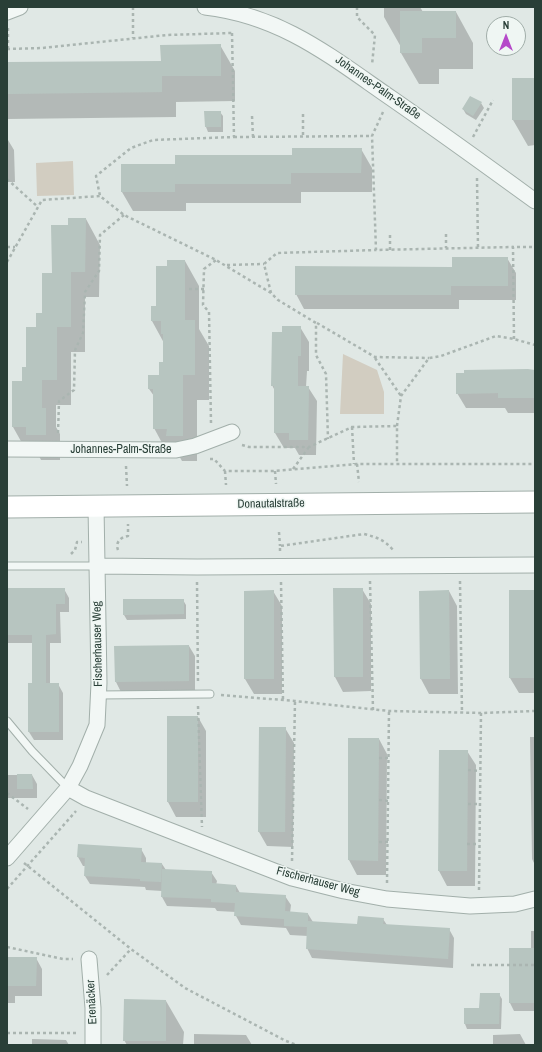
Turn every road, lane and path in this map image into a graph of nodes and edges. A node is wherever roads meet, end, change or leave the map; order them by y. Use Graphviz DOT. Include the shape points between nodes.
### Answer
graph roads {
  1 [pos="20,7"];
  2 [pos="133,7"];
  3 [pos="206,7"];
  4 [pos="357,7"];
  5 [pos="7,12"];
  6 [pos="232,12"];
  7 [pos="7,22"];
  8 [pos="232,33"];
  9 [pos="133,38"];
  10 [pos="8,49"];
  11 [pos="370,83"];
  12 [pos="390,97"];
  13 [pos="493,100"];
  14 [pos="303,114"];
  15 [pos="252,116"];
  16 [pos="372,136"];
  17 [pos="234,137"];
  18 [pos="253,137"];
  19 [pos="303,137"];
  20 [pos="466,150"];
  21 [pos="483,163"];
  22 [pos="7,179"];
  23 [pos="100,196"];
  24 [pos="535,201"];
  25 [pos="38,207"];
  26 [pos="124,215"];
  27 [pos="446,234"];
  28 [pos="390,235"];
  29 [pos="7,247"];
  30 [pos="15,247"];
  31 [pos="513,247"];
  32 [pos="535,247"];
  33 [pos="446,248"];
  34 [pos="478,248"];
  35 [pos="376,250"];
  36 [pos="390,250"];
  37 [pos="216,260"];
  38 [pos="7,262"];
  39 [pos="264,264"];
  40 [pos="226,266"];
  41 [pos="189,289"];
  42 [pos="204,289"];
  43 [pos="271,293"];
  44 [pos="316,323"];
  45 [pos="514,339"];
  46 [pos="535,345"];
  47 [pos="375,357"];
  48 [pos="430,358"];
  49 [pos="401,396"];
  50 [pos="397,426"];
  51 [pos="352,427"];
  52 [pos="232,432"];
  53 [pos="212,439"];
  54 [pos="328,439"];
  55 [pos="309,447"];
  56 [pos="7,449"];
  57 [pos="58,450"];
  58 [pos="356,464"];
  59 [pos="397,464"];
  60 [pos="535,464"];
  61 [pos="225,471"];
  62 [pos="275,471"];
  63 [pos="359,482"];
  64 [pos="276,484"];
  65 [pos="226,485"];
  66 [pos="535,502"];
  67 [pos="96,506"];
  68 [pos="7,507"];
  69 [pos="363,530"];
  70 [pos="279,532"];
  71 [pos="364,534"];
  72 [pos="385,541"];
  73 [pos="97,542"];
  74 [pos="118,542"];
  75 [pos="280,546"];
  76 [pos="67,555"];
  77 [pos="535,565"];
  78 [pos="7,566"];
  79 [pos="97,566"];
  80 [pos="370,566"];
  81 [pos="459,566"];
  82 [pos="280,567"];
  83 [pos="210,694"];
  84 [pos="98,695"];
  85 [pos="283,700"];
  86 [pos="295,701"];
  87 [pos="374,710"];
  88 [pos="535,711"];
  89 [pos="389,712"];
  90 [pos="462,713"];
  91 [pos="481,713"];
  92 [pos="7,721"];
  93 [pos="379,758"];
  94 [pos="389,758"];
  95 [pos="468,770"];
  96 [pos="480,771"];
  97 [pos="68,788"];
  98 [pos="7,793"];
  99 [pos="86,798"];
  100 [pos="379,800"];
  101 [pos="389,800"];
  102 [pos="468,804"];
  103 [pos="480,804"];
  104 [pos="42,818"];
  105 [pos="379,842"];
  106 [pos="388,842"];
  107 [pos="467,844"];
  108 [pos="479,844"];
  109 [pos="9,855"];
  110 [pos="28,866"];
  111 [pos="292,878"];
  112 [pos="7,889"];
  113 [pos="387,899"];
  114 [pos="535,899"];
  115 [pos="479,906"];
  116 [pos="7,947"];
  117 [pos="131,949"];
  118 [pos="89,959"];
  119 [pos="471,964"];
  120 [pos="535,965"];
  121 [pos="92,991"];
  122 [pos="7,1033"];
  123 [pos="93,1039"];
  124 [pos="297,1045"];
  1 -- 5 [label="street"];
  2 -- 9 [label="path"];
  3 -- 6 [label="street, Johannes-Palm-Straße"];
  4 -- 11 [label="path" via="357,17 375,35"];
  6 -- 8 [label="path"];
  6 -- 11 [label="street, Johannes-Palm-Straße" via="256,18 294,34 322,49"];
  7 -- 10 [label="path"];
  8 -- 9 [label="path"];
  8 -- 17 [label="path"];
  9 -- 10 [label="path"];
  11 -- 12 [label="street, Johannes-Palm-Straße"];
  12 -- 16 [label="path"];
  12 -- 20 [label="street, Johannes-Palm-Straße"];
  13 -- 20 [label="path"];
  14 -- 19 [label="path"];
  15 -- 18 [label="path"];
  16 -- 19 [label="path"];
  16 -- 35 [label="path"];
  17 -- 18 [label="path"];
  17 -- 23 [label="path" via="153,140 131,148 96,176"];
  18 -- 19 [label="path"];
  20 -- 21 [label="street, Johannes-Palm-Straße"];
  21 -- 24 [label="street, Johannes-Palm-Straße"];
  21 -- 34 [label="path" via="477,176"];
  22 -- 25 [label="path"];
  23 -- 25 [label="path" via="42,200"];
  23 -- 26 [label="path"];
  25 -- 30 [label="path"];
  26 -- 37 [label="path"];
  26 -- 57 [label="path" via="100,235 99,271 85,292 83,333 74,350 74,390 59,402"];
  27 -- 33 [label="path"];
  28 -- 36 [label="path"];
  29 -- 30 [label="path"];
  30 -- 38 [label="path"];
  31 -- 32 [label="path"];
  31 -- 34 [label="path"];
  31 -- 45 [label="path"];
  33 -- 34 [label="path"];
  33 -- 36 [label="path"];
  35 -- 36 [label="path"];
  35 -- 39 [label="path" via="277,253"];
  37 -- 40 [label="path"];
  37 -- 42 [label="path" via="204,269"];
  39 -- 40 [label="path"];
  39 -- 43 [label="path"];
  40 -- 43 [label="path"];
  41 -- 42 [label="path"];
  42 -- 53 [label="path" via="203,305 209,312"];
  43 -- 44 [label="path"];
  44 -- 47 [label="path"];
  44 -- 54 [label="path" via="316,355 326,374"];
  45 -- 46 [label="path"];
  45 -- 48 [label="path" via="491,337"];
  47 -- 48 [label="path"];
  47 -- 49 [label="path"];
  48 -- 49 [label="path"];
  49 -- 50 [label="path"];
  50 -- 51 [label="path"];
  50 -- 59 [label="path"];
  51 -- 54 [label="path"];
  51 -- 58 [label="path"];
  52 -- 53 [label="street, Johannes-Palm-Straße"];
  53 -- 55 [label="path" via="249,447"];
  53 -- 57 [label="street, Johannes-Palm-Straße" via="190,448 176,450"];
  54 -- 55 [label="path"];
  55 -- 58 [label="path" via="292,470"];
  56 -- 57 [label="street, Johannes-Palm-Straße"];
  58 -- 59 [label="path"];
  58 -- 63 [label="path"];
  59 -- 60 [label="path"];
  61 -- 65 [label="path"];
  62 -- 64 [label="path"];
  66 -- 67 [label="main road, Donautalstraße"];
  67 -- 68 [label="main road, Donautalstraße"];
  67 -- 73 [label="street, Fischerhauser Weg"];
  69 -- 71 [label="path"];
  70 -- 75 [label="path"];
  71 -- 72 [label="path"];
  71 -- 75 [label="path"];
  73 -- 74 [label="path"];
  73 -- 76 [label="path" via="77,542 76,550"];
  73 -- 79 [label="street, Fischerhauser Weg"];
  75 -- 82 [label="path"];
  77 -- 81 [label="street"];
  78 -- 79 [label="lane"];
  79 -- 82 [label="street"];
  79 -- 84 [label="street, Fischerhauser Weg"];
  80 -- 81 [label="street"];
  80 -- 82 [label="street"];
  80 -- 87 [label="path"];
  81 -- 90 [label="path"];
  82 -- 85 [label="path"];
  83 -- 84 [label="lane"];
  83 -- 85 [label="path"];
  84 -- 97 [label="street, Fischerhauser Weg" via="96,725 80,766"];
  85 -- 86 [label="path"];
  86 -- 87 [label="path"];
  86 -- 111 [label="path"];
  87 -- 89 [label="path"];
  88 -- 91 [label="path"];
  89 -- 90 [label="path"];
  89 -- 94 [label="path"];
  90 -- 91 [label="path"];
  91 -- 96 [label="path"];
  92 -- 97 [label="lane, Fischerhauser Weg"];
  93 -- 94 [label="path"];
  94 -- 101 [label="path"];
  95 -- 96 [label="path"];
  96 -- 103 [label="path"];
  97 -- 99 [label="street, Fischerhauser Weg"];
  97 -- 104 [label="street"];
  98 -- 104 [label="path"];
  99 -- 110 [label="path"];
  99 -- 111 [label="street, Fischerhauser Weg"];
  100 -- 101 [label="path"];
  101 -- 106 [label="path"];
  102 -- 103 [label="path"];
  103 -- 108 [label="path"];
  104 -- 109 [label="street"];
  105 -- 106 [label="path"];
  106 -- 113 [label="path"];
  107 -- 108 [label="path"];
  108 -- 115 [label="path"];
  109 -- 110 [label="path"];
  110 -- 112 [label="path"];
  110 -- 117 [label="path"];
  111 -- 113 [label="street, Fischerhauser Weg"];
  113 -- 115 [label="street, Fischerhauser Weg"];
  114 -- 115 [label="street, Fischerhauser Weg" via="515,904"];
  116 -- 118 [label="path" via="63,959"];
  117 -- 121 [label="path"];
  117 -- 124 [label="path" via="185,988"];
  118 -- 121 [label="street, Erenäcker"];
  119 -- 120 [label="path"];
  121 -- 123 [label="street, Erenäcker"];
  122 -- 123 [label="path"];
}
